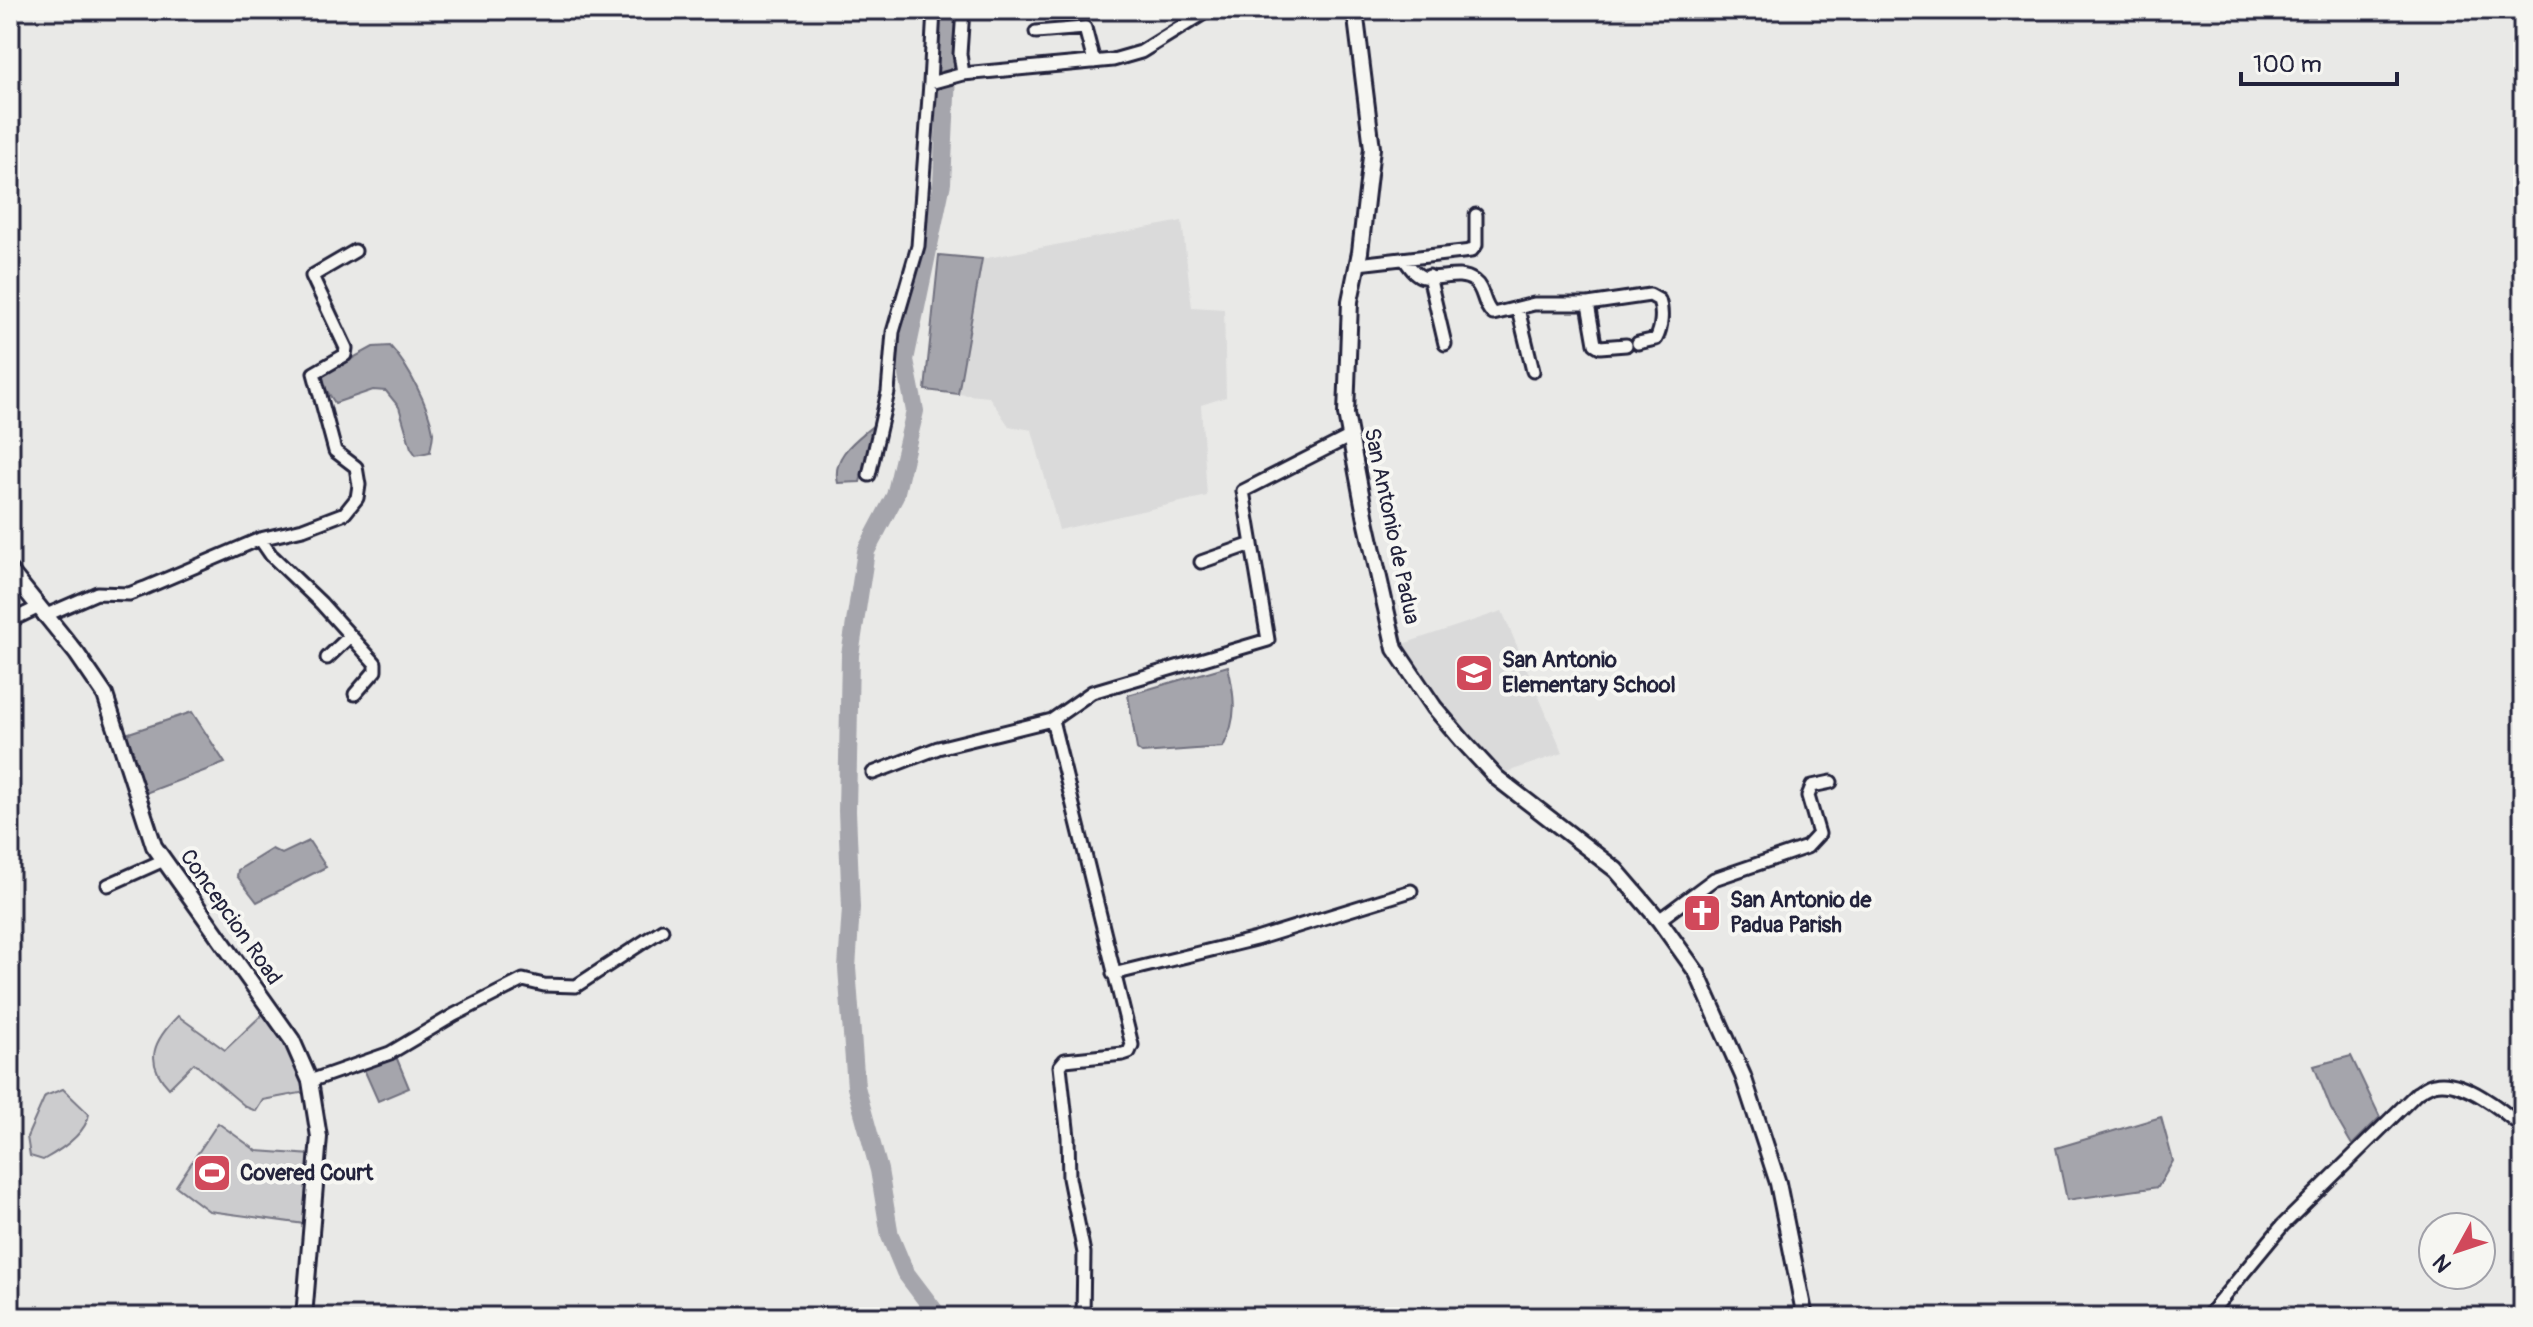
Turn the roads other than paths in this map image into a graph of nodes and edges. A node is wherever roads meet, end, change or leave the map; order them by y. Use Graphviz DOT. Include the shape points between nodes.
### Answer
graph roads {
  1 [pos="934,10"];
  2 [pos="963,10"];
  3 [pos="1209,10"];
  4 [pos="1355,10"];
  5 [pos="1036,32"];
  6 [pos="1094,62"];
  7 [pos="958,76"];
  8 [pos="933,83"];
  9 [pos="1476,215"];
  10 [pos="355,251"];
  11 [pos="1404,259"];
  12 [pos="1358,264"];
  13 [pos="1429,276"];
  14 [pos="1588,304"];
  15 [pos="1518,309"];
  16 [pos="1638,343"];
  17 [pos="1445,344"];
  18 [pos="1626,345"];
  19 [pos="1533,371"];
  20 [pos="1351,436"];
  21 [pos="869,475"];
  22 [pos="260,539"];
  23 [pos="1252,544"];
  24 [pos="1201,562"];
  25 [pos="10,571"];
  26 [pos="41,612"];
  27 [pos="10,621"];
  28 [pos="350,636"];
  29 [pos="327,658"];
  30 [pos="355,694"];
  31 [pos="1052,720"];
  32 [pos="873,773"];
  33 [pos="1831,782"];
  34 [pos="164,860"];
  35 [pos="108,885"];
  36 [pos="1411,891"];
  37 [pos="1659,920"];
  38 [pos="662,930"];
  39 [pos="1113,974"];
  40 [pos="310,1081"];
  41 [pos="2523,1128"];
  42 [pos="304,1317"];
  43 [pos="1083,1317"];
  44 [pos="1805,1317"];
  45 [pos="2207,1317"];
  1 -- 8 [label="street"];
  2 -- 7 [label="street"];
  3 -- 6 [label="street" via="1141,52"];
  4 -- 12 [label="street, San Antonio de Padua" via="1372,148"];
  5 -- 6 [label="street" via="1085,28"];
  6 -- 7 [label="street"];
  7 -- 8 [label="street"];
  8 -- 21 [label="street" via="918,246 893,332 888,392"];
  9 -- 11 [label="street" via="1476,245 1471,251"];
  10 -- 22 [label="street" via="312,279 346,348 345,355 314,373 335,451 356,467 357,498 345,513"];
  11 -- 12 [label="street"];
  11 -- 13 [label="street" via="1415,272"];
  12 -- 20 [label="street, San Antonio de Padua" via="1350,301 1346,414"];
  13 -- 15 [label="street" via="1465,276 1475,282 1493,314"];
  13 -- 17 [label="street"];
  14 -- 15 [label="street"];
  14 -- 16 [label="street" via="1650,295 1659,300 1659,333 1656,339"];
  14 -- 18 [label="street" via="1595,344"];
  15 -- 19 [label="street"];
  20 -- 23 [label="street" via="1243,491"];
  20 -- 37 [label="street, San Antonio de Padua" via="1395,649 1434,707 1497,778 1616,870"];
  22 -- 26 [label="street" via="129,594 97,593"];
  22 -- 28 [label="street"];
  23 -- 24 [label="street"];
  23 -- 31 [label="street" via="1268,640 1092,692"];
  25 -- 26 [label="street, Concepcion Road"];
  26 -- 27 [label="street"];
  26 -- 34 [label="street, Concepcion Road" via="105,695 154,846"];
  28 -- 29 [label="street"];
  28 -- 30 [label="street" via="376,666"];
  31 -- 32 [label="street" via="938,748"];
  31 -- 39 [label="street"];
  33 -- 37 [label="street" via="1812,786 1808,796 1819,834 1807,847 1714,879"];
  34 -- 35 [label="street"];
  34 -- 40 [label="street, Concepcion Road" via="292,1040"];
  36 -- 39 [label="street" via="1256,939"];
  37 -- 44 [label="street, San Antonio de Padua" via="1697,973 1743,1076 1778,1183"];
  38 -- 40 [label="street" via="576,986 523,980 390,1053"];
  39 -- 43 [label="street" via="1132,1045 1129,1052 1065,1060 1060,1072 1069,1178 1084,1253"];
  40 -- 42 [label="street, Concepcion Road" via="319,1137"];
  41 -- 45 [label="street" via="2480,1094 2431,1084 2282,1226"];
}
